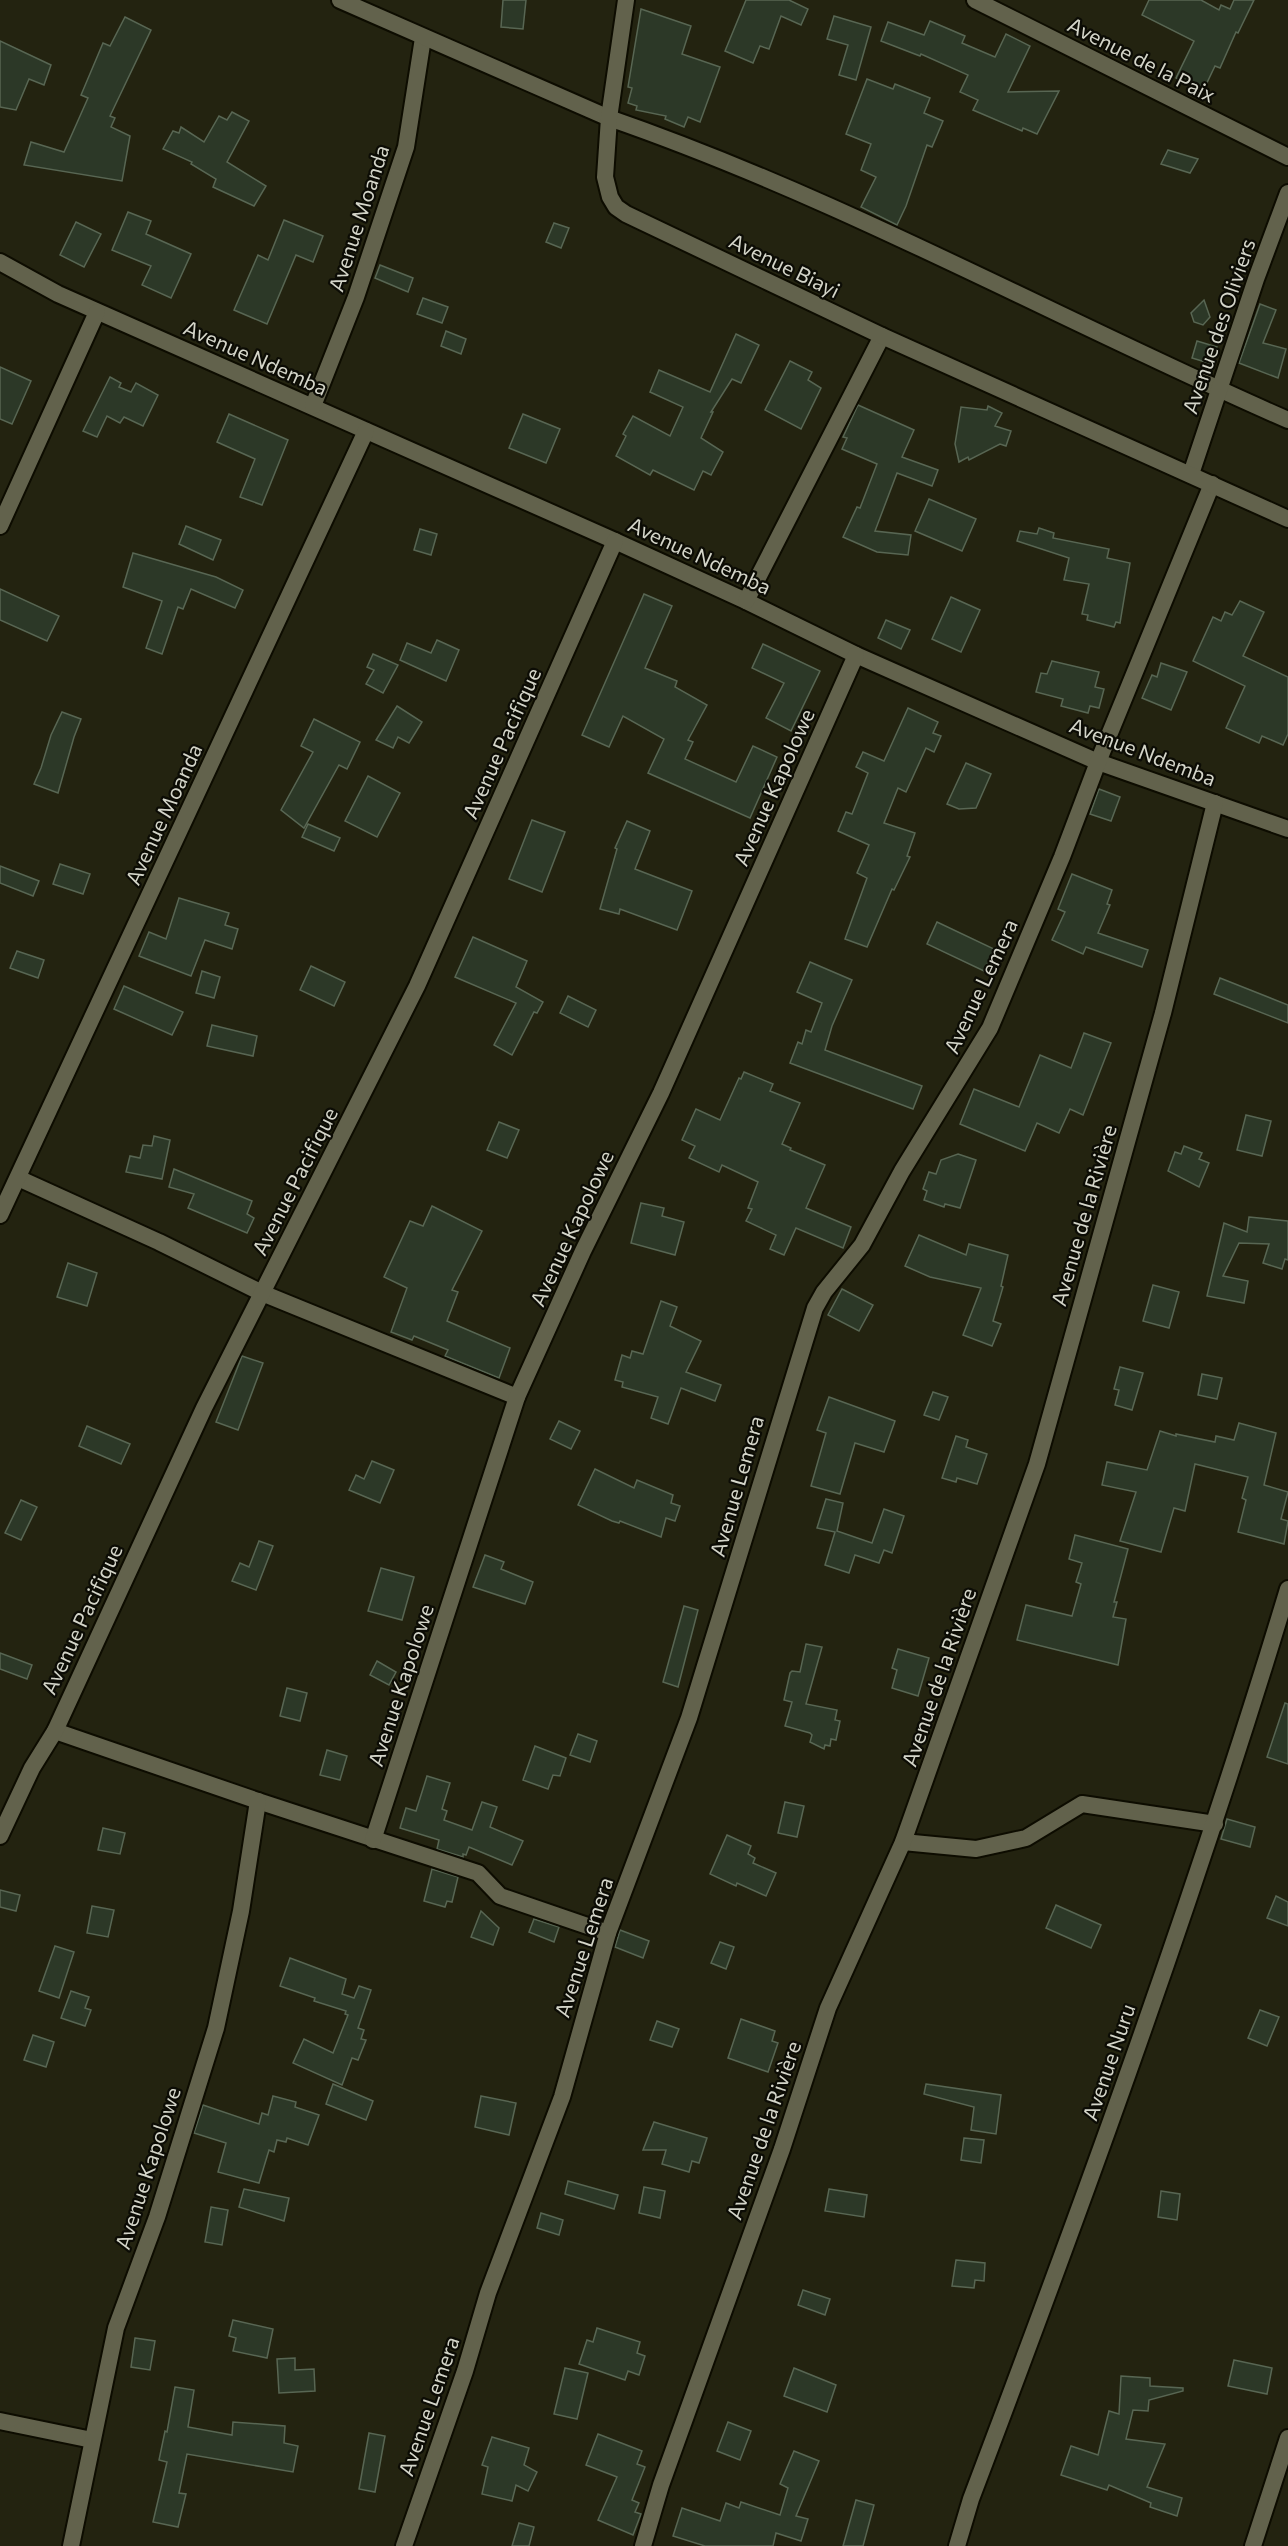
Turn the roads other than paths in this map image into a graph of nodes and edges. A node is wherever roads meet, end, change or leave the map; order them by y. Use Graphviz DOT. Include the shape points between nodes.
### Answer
graph roads {
  1 [pos="340,0"];
  2 [pos="626,0"];
  3 [pos="975,0"];
  4 [pos="423,38"];
  5 [pos="609,118"];
  6 [pos="1288,157"];
  7 [pos="1288,193"];
  8 [pos="0,262"];
  9 [pos="97,312"];
  10 [pos="882,336"];
  11 [pos="1220,391"];
  12 [pos="313,406"];
  13 [pos="1288,420"];
  14 [pos="366,431"];
  15 [pos="1191,474"];
  16 [pos="1212,484"];
  17 [pos="1288,519"];
  18 [pos="0,526"];
  19 [pos="615,541"];
  20 [pos="746,601"];
  21 [pos="856,655"];
  22 [pos="1098,762"];
  23 [pos="1215,803"];
  24 [pos="1288,829"];
  25 [pos="18,1178"];
  26 [pos="0,1215"];
  27 [pos="262,1293"];
  28 [pos="517,1397"];
  29 [pos="1288,1589"];
  30 [pos="55,1731"];
  31 [pos="258,1802"];
  32 [pos="1215,1824"];
  33 [pos="0,1836"];
  34 [pos="373,1840"];
  35 [pos="903,1842"];
  36 [pos="608,1933"];
  37 [pos="0,2421"];
  38 [pos="1288,2438"];
  39 [pos="92,2440"];
  40 [pos="71,2546"];
  41 [pos="404,2546"];
  42 [pos="642,2546"];
  43 [pos="957,2546"];
  44 [pos="1253,2546"];
  1 -- 4 [label="street"];
  2 -- 5 [label="street, Avenue Biayi"];
  3 -- 6 [label="street, Avenue de la Paix"];
  4 -- 5 [label="street"];
  4 -- 12 [label="street, Avenue Moanda" via="406,147 356,297"];
  5 -- 10 [label="street, Avenue Biayi" via="605,177 616,207"];
  5 -- 11 [label="street" via="724,160"];
  7 -- 11 [label="street, Avenue des Oliviers"];
  8 -- 9 [label="street, Avenue Ndemba"];
  9 -- 12 [label="street, Avenue Ndemba"];
  9 -- 18 [label="street"];
  10 -- 15 [label="street, Avenue Biayi"];
  10 -- 20 [label="street"];
  11 -- 13 [label="street"];
  11 -- 15 [label="street, Avenue des Oliviers"];
  12 -- 14 [label="street, Avenue Ndemba"];
  14 -- 19 [label="street, Avenue Ndemba"];
  14 -- 25 [label="street, Avenue Moanda"];
  15 -- 16 [label="street, Avenue Biayi"];
  16 -- 17 [label="street, Avenue Biayi"];
  16 -- 22 [label="street, Avenue Lemera"];
  19 -- 20 [label="street, Avenue Ndemba"];
  19 -- 27 [label="street, Avenue Pacifique" via="417,986"];
  20 -- 21 [label="street, Avenue Ndemba"];
  21 -- 22 [label="street, Avenue Ndemba"];
  21 -- 28 [label="street, Avenue Kapolowe" via="670,1072"];
  22 -- 23 [label="street, Avenue Ndemba"];
  22 -- 36 [label="street, Avenue Lemera" via="990,1028 902,1171 862,1245 815,1308 689,1718"];
  23 -- 24 [label="street, Avenue Ndemba"];
  23 -- 35 [label="street, Avenue de la Rivière" via="1163,1012 1037,1464"];
  25 -- 26 [label="street, Avenue Moanda"];
  25 -- 27 [label="street"];
  27 -- 28 [label="street"];
  27 -- 30 [label="street, Avenue Pacifique" via="156,1509"];
  28 -- 34 [label="street, Avenue Kapolowe"];
  29 -- 32 [label="street, Avenue Nuru"];
  30 -- 31 [label="street"];
  30 -- 33 [label="street, Avenue Pacifique" via="32,1767"];
  31 -- 34 [label="street"];
  31 -- 39 [label="street, Avenue Kapolowe" via="241,1911 216,2028 157,2217 116,2328"];
  32 -- 35 [label="street" via="1082,1804 1026,1838 976,1849"];
  32 -- 43 [label="street, Avenue Nuru"];
  34 -- 36 [label="street" via="478,1873 500,1896"];
  35 -- 42 [label="street, Avenue de la Rivière" via="828,2008"];
  36 -- 41 [label="street, Avenue Lemera" via="561,2097 488,2293"];
  37 -- 39 [label="street"];
  38 -- 44 [label="street"];
  39 -- 40 [label="street, Avenue Kapolowe"];
}
